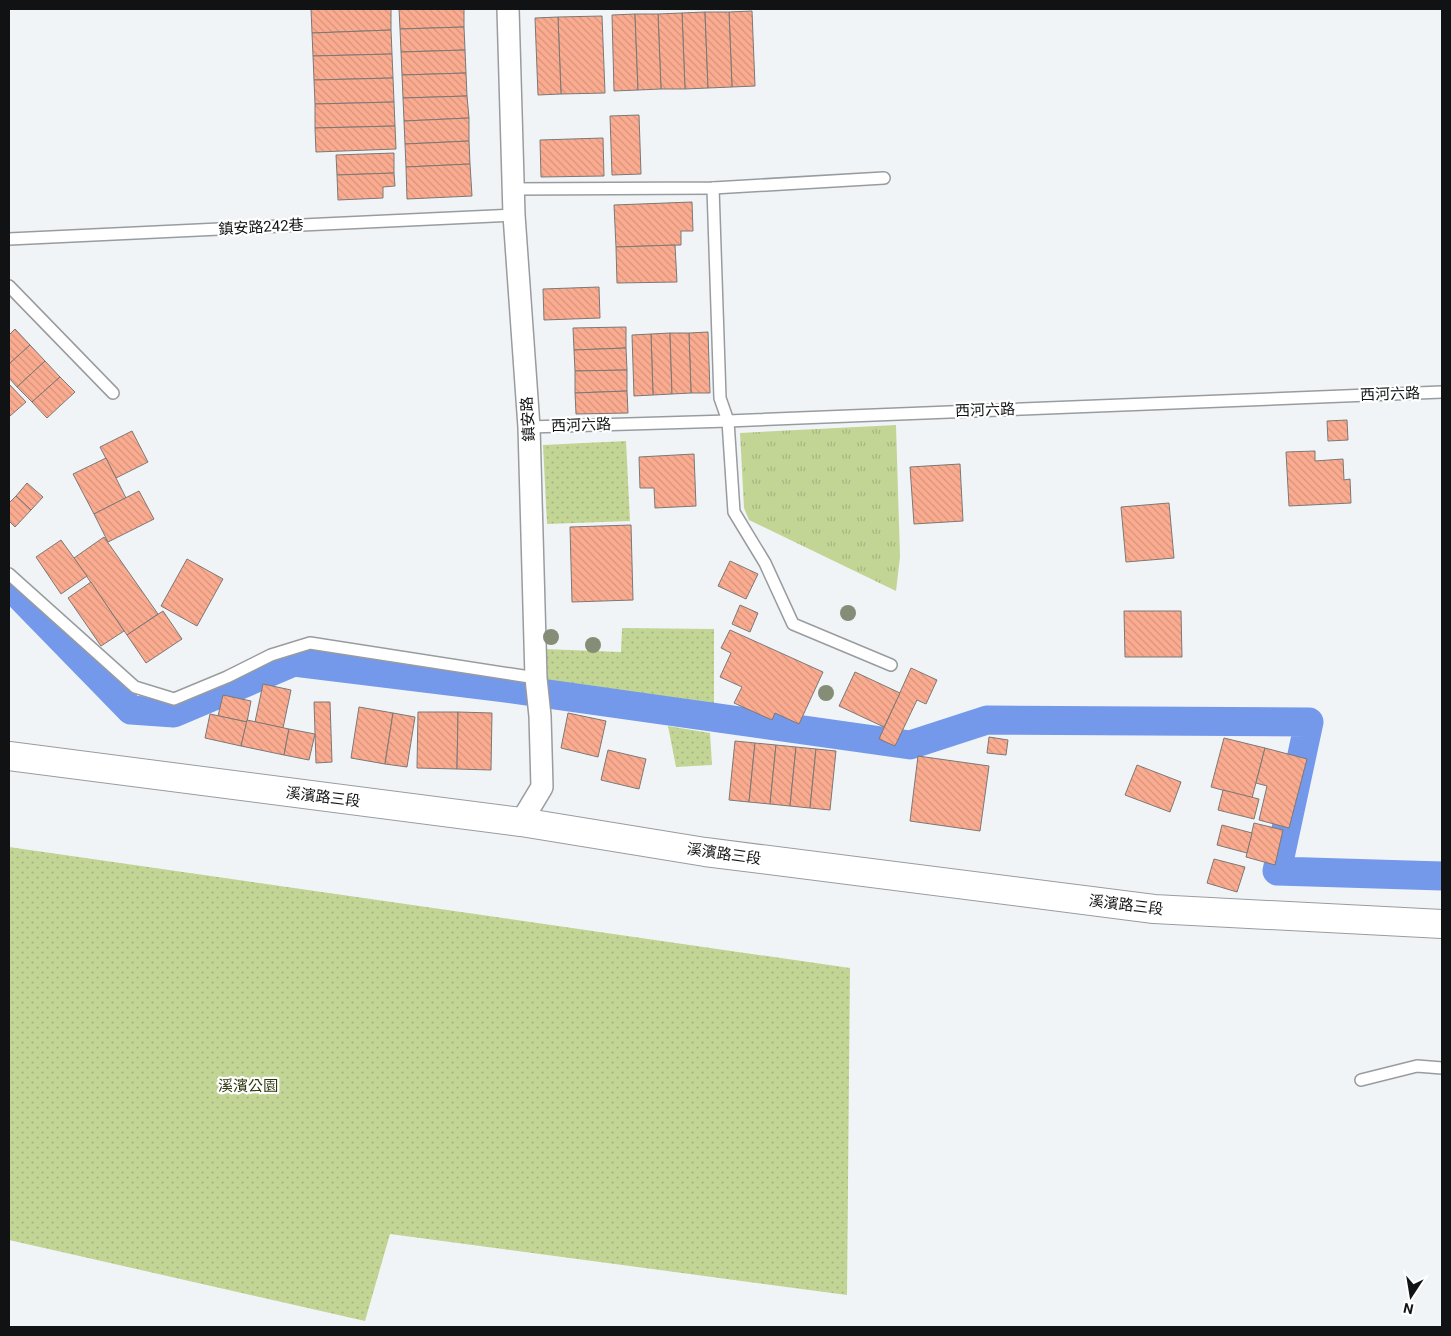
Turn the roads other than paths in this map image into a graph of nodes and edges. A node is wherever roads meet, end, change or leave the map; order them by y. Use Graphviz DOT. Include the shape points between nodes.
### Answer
graph roads {
  1 [pos="508,9"];
  2 [pos="884,178"];
  3 [pos="713,188"];
  4 [pos="514,189"];
  5 [pos="514,215"];
  6 [pos="9,239"];
  7 [pos="9,286"];
  8 [pos="1442,392"];
  9 [pos="113,393"];
  10 [pos="728,421"];
  11 [pos="529,427"];
  12 [pos="9,574"];
  13 [pos="891,665"];
  14 [pos="536,678"];
  15 [pos="9,756"];
  16 [pos="520,822"];
  17 [pos="1442,924"];
  18 [pos="1442,1068"];
  19 [pos="1361,1080"];
  1 -- 4 [label="street, 鎮安路"];
  2 -- 3 [label="lane"];
  3 -- 4 [label="lane"];
  3 -- 10 [label="lane" via="720,398"];
  4 -- 5 [label="street, 鎮安路"];
  5 -- 6 [label="lane, 鎮安路242巷"];
  5 -- 11 [label="street, 鎮安路"];
  7 -- 9 [label="lane"];
  8 -- 10 [label="lane, 西河六路"];
  10 -- 11 [label="lane, 西河六路"];
  10 -- 13 [label="lane" via="734,512 765,563 793,624"];
  11 -- 14 [label="street, 鎮安路"];
  12 -- 14 [label="lane" via="135,687 174,699 271,655 310,643"];
  14 -- 16 [label="street, 鎮安路" via="542,787"];
  15 -- 16 [label="street, 溪濱路三段"];
  16 -- 17 [label="street, 溪濱路三段" via="705,852 1154,909"];
  18 -- 19 [label="lane" via="1417,1066"];
}
